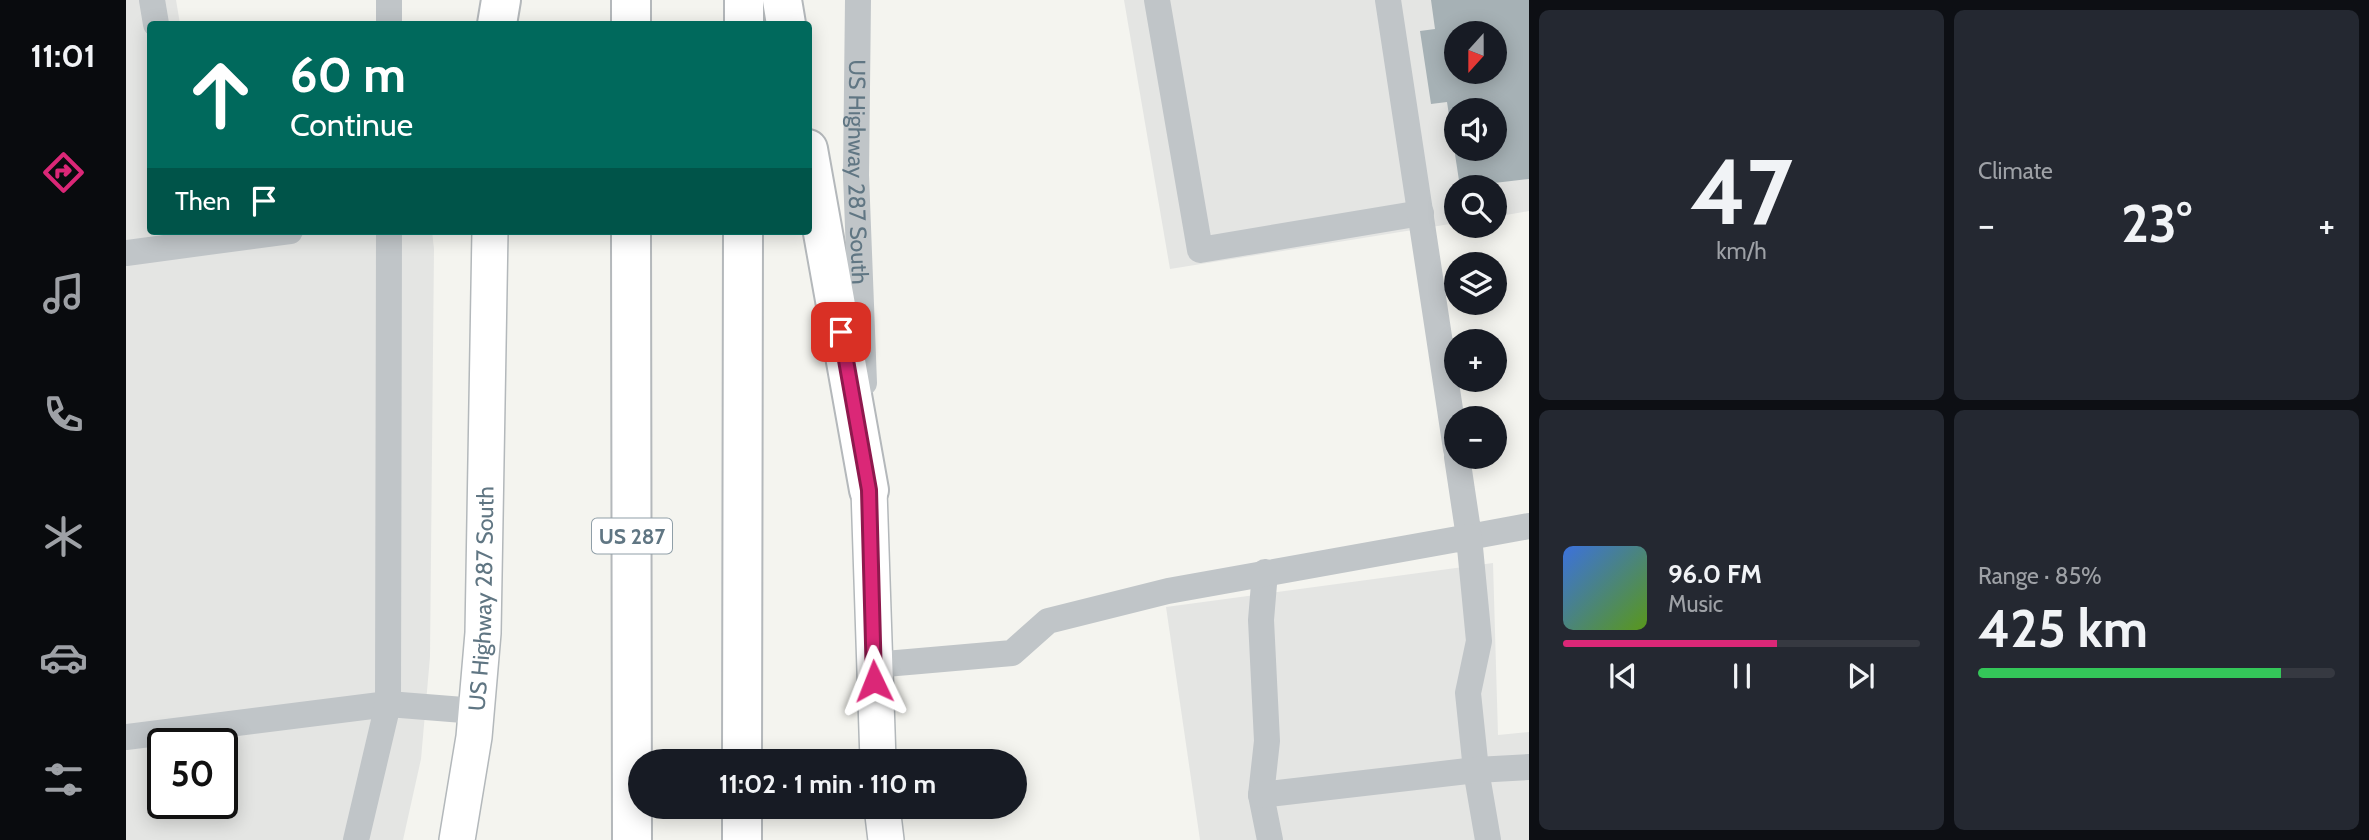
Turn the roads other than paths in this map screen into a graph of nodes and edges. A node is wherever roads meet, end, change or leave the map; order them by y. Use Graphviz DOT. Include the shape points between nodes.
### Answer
graph roads {
  1 [pos="152,0"];
  2 [pos="389,0"];
  3 [pos="492,0"];
  4 [pos="501,0"];
  5 [pos="631,0"];
  6 [pos="744,0"];
  7 [pos="782,0"];
  8 [pos="858,0"];
  9 [pos="1157,0"];
  10 [pos="1388,0"];
  11 [pos="156,21"];
  12 [pos="389,21"];
  13 [pos="495,21"];
  14 [pos="496,21"];
  15 [pos="631,21"];
  16 [pos="744,21"];
  17 [pos="786,21"];
  18 [pos="812,171"];
  19 [pos="1420,213"];
  20 [pos="231,235"];
  21 [pos="389,235"];
  22 [pos="490,235"];
  23 [pos="631,235"];
  24 [pos="743,235"];
  25 [pos="187,238"];
  26 [pos="126,253"];
  27 [pos="1449,406"];
  28 [pos="1459,469"];
  29 [pos="869,490"];
  30 [pos="1529,526"];
  31 [pos="1469,537"];
  32 [pos="1265,572"];
  33 [pos="874,665"];
  34 [pos="388,704"];
  35 [pos="476,711"];
  36 [pos="126,737"];
  37 [pos="742,749"];
  38 [pos="878,749"];
  39 [pos="1529,767"];
  40 [pos="1476,770"];
  41 [pos="1261,795"];
  42 [pos="742,819"];
  43 [pos="884,819"];
  44 [pos="356,840"];
  45 [pos="457,840"];
  46 [pos="632,840"];
  47 [pos="741,840"];
  48 [pos="886,840"];
  49 [pos="1270,840"];
  50 [pos="1488,840"];
  1 -- 11 [label="street"];
  2 -- 12 [label="street"];
  3 -- 13 [label="street"];
  4 -- 14 [label="highway"];
  5 -- 15 [label="highway"];
  6 -- 16 [label="highway"];
  7 -- 17 [label="highway"];
  8 -- 29 [label="street, US Highway 287 South" via="856,175"];
  9 -- 19 [label="street" via="1200,250"];
  10 -- 19 [label="street"];
  18 -- 29 [label="highway"];
  19 -- 27 [label="street"];
  20 -- 25 [label="street"];
  21 -- 34 [label="street"];
  22 -- 35 [label="main road, US Highway 287 South" via="483,633"];
  23 -- 46 [label="highway, US 287"];
  24 -- 37 [label="highway"];
  25 -- 26 [label="street"];
  28 -- 31 [label="street"];
  29 -- 33 [label="main road, US Highway 287 South"];
  30 -- 31 [label="street"];
  31 -- 32 [label="street"];
  31 -- 40 [label="street" via="1479,641 1468,693"];
  32 -- 33 [label="street" via="1048,621 1012,653"];
  32 -- 41 [label="street" via="1261,620 1267,741"];
  33 -- 38 [label="main road, US Highway 287 South"];
  34 -- 35 [label="street"];
  34 -- 36 [label="street"];
  34 -- 44 [label="street"];
  35 -- 45 [label="main road, US Highway 287 South"];
  39 -- 40 [label="street"];
  40 -- 41 [label="street"];
  40 -- 50 [label="street"];
  41 -- 49 [label="street"];
  42 -- 47 [label="highway"];
  43 -- 48 [label="main road"];
}
